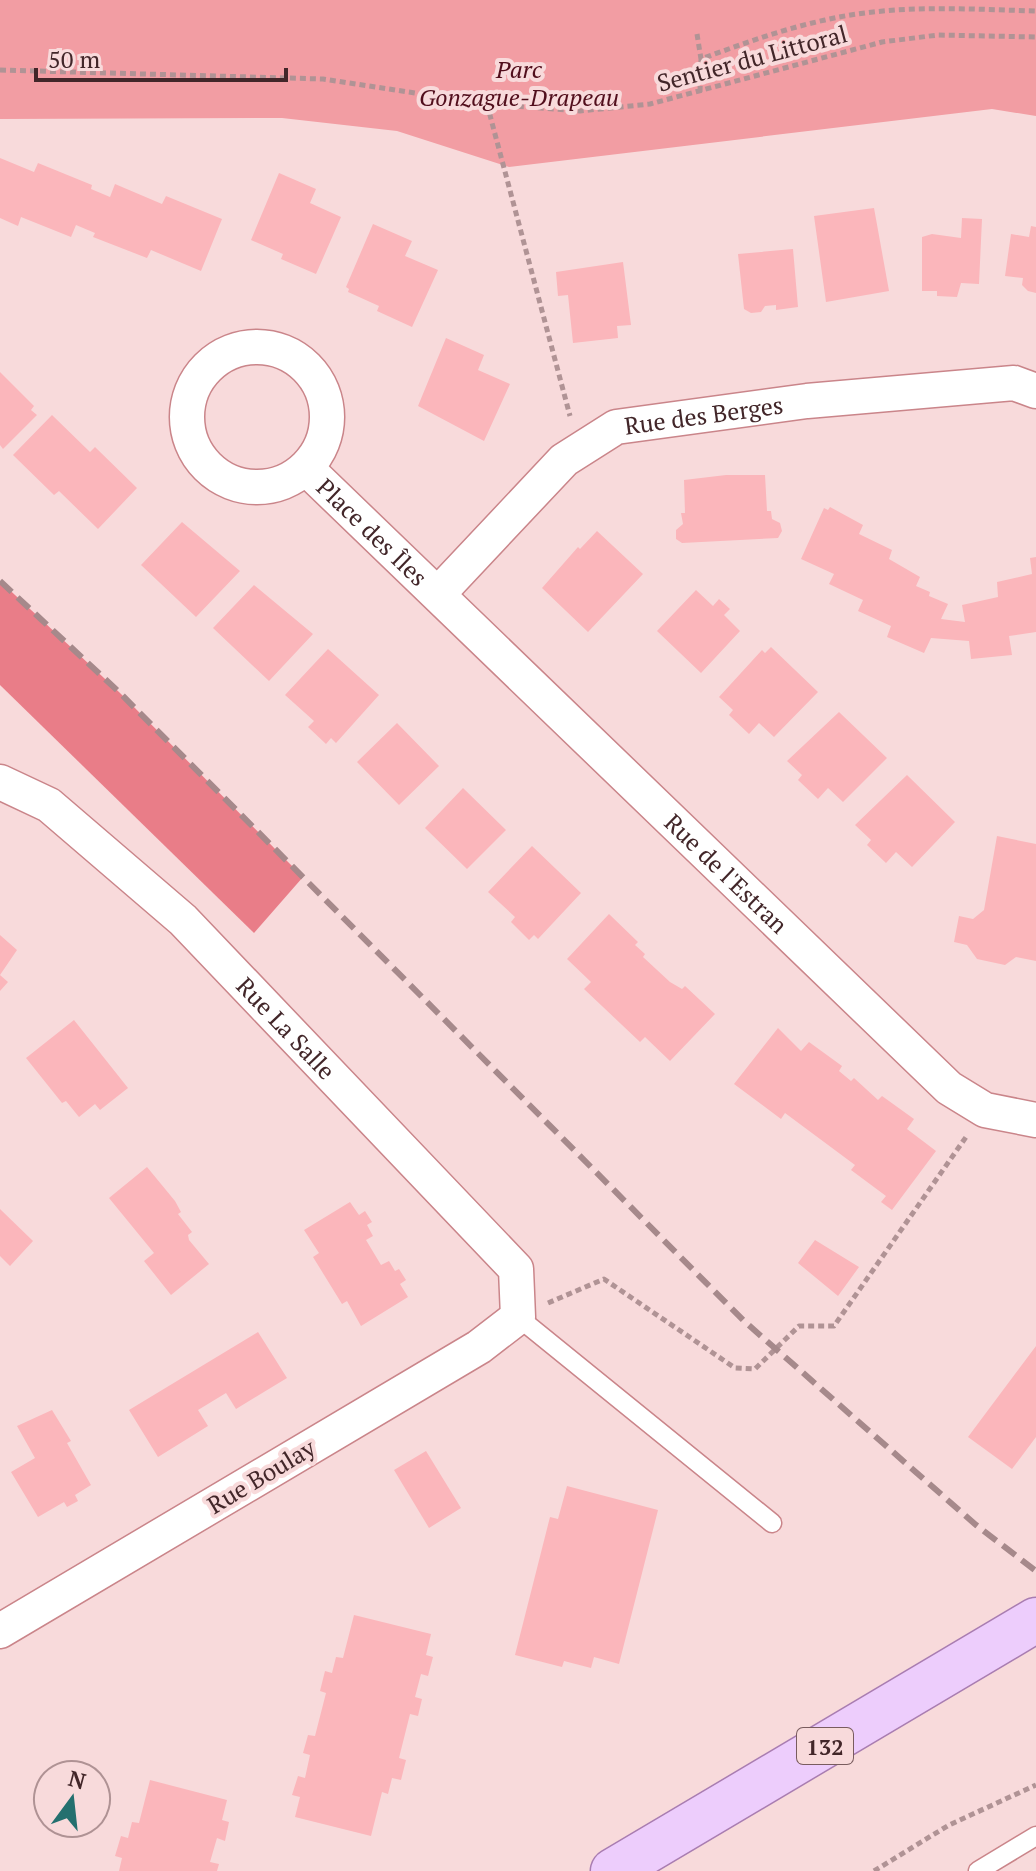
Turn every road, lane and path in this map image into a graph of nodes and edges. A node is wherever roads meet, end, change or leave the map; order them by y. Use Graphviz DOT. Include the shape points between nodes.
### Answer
graph roads {
  1 [pos="1036,11"];
  2 [pos="697,34"];
  3 [pos="1036,37"];
  4 [pos="701,59"];
  5 [pos="0,70"];
  6 [pos="700,92"];
  7 [pos="487,104"];
  8 [pos="1036,391"];
  9 [pos="580,450"];
  10 [pos="306,468"];
  11 [pos="438,594"];
  12 [pos="0,782"];
  13 [pos="985,1110"];
  14 [pos="1036,1120"];
  15 [pos="518,1317"];
  16 [pos="772,1523"];
  17 [pos="1036,1620"];
  18 [pos="0,1631"];
  19 [pos="1036,1785"];
  20 [pos="1036,1836"];
  21 [pos="1012,1851"];
  22 [pos="1036,1855"];
  23 [pos="613,1871"];
  24 [pos="874,1871"];
  25 [pos="978,1871"];
  1 -- 4 [label="path" via="892,10 827,19"];
  2 -- 4 [label="path"];
  3 -- 6 [label="path, Sentier du Littoral" via="938,35 882,42"];
  4 -- 6 [label="path"];
  5 -- 7 [label="path, Sentier du Littoral" via="323,79"];
  6 -- 7 [label="path, Sentier du Littoral" via="650,104 580,111"];
  7 -- 9 [label="path"];
  8 -- 9 [label="street, Rue des Berges" via="1014,383 807,401 616,427"];
  9 -- 11 [label="street, Rue des Berges" via="564,460"];
  10 -- 10 [label="street, Place des Îles" via="266,487 243,486 205,464 187,423 188,401 213,362 234,350 257,346 302,362 318,380 328,427"];
  10 -- 11 [label="street, Place des Îles"];
  11 -- 13 [label="street, Rue de l'Estran" via="949,1088"];
  12 -- 15 [label="street, Rue La Salle" via="49,805 183,920 516,1269"];
  13 -- 14 [label="street, Rue de l'Estran"];
  13 -- 15 [label="path" via="834,1326 799,1326 755,1369 735,1368 604,1279"];
  15 -- 16 [label="lane"];
  15 -- 18 [label="street, Rue Boulay" via="479,1347"];
  17 -- 23 [label="main road, 132"];
  19 -- 24 [label="path" via="949,1825"];
  20 -- 21 [label="lane"];
  21 -- 22 [label="lane"];
  21 -- 25 [label="lane"];
}
